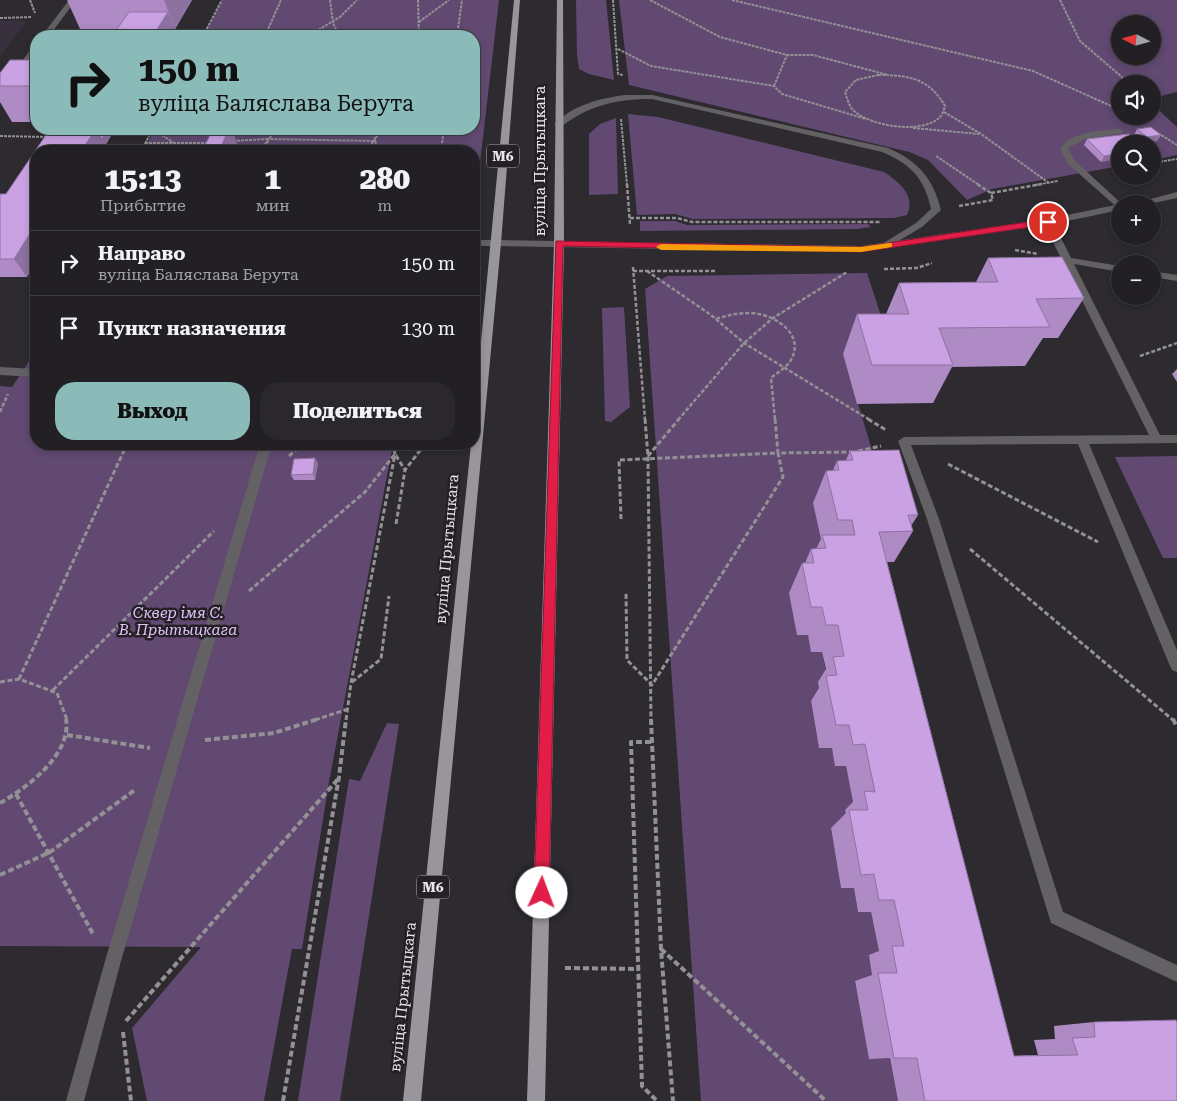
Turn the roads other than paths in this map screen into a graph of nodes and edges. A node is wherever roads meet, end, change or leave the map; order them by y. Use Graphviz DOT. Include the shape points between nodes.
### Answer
graph roads {
  1 [pos="73,0"];
  2 [pos="517,0"];
  3 [pos="560,0"];
  4 [pos="50,30"];
  5 [pos="30,56"];
  6 [pos="0,97"];
  7 [pos="558,126"];
  8 [pos="1119,131"];
  9 [pos="1177,195"];
  10 [pos="1111,199"];
  11 [pos="1161,199"];
  12 [pos="1111,209"];
  13 [pos="1048,222"];
  14 [pos="480,243"];
  15 [pos="496,243"];
  16 [pos="559,243"];
  17 [pos="885,246"];
  18 [pos="1067,260"];
  19 [pos="1111,267"];
  20 [pos="1161,275"];
  21 [pos="1177,278"];
  22 [pos="0,371"];
  23 [pos="30,373"];
  24 [pos="480,406"];
  25 [pos="1177,439"];
  26 [pos="1082,440"];
  27 [pos="1156,440"];
  28 [pos="264,450"];
  29 [pos="476,450"];
  30 [pos="1177,666"];
  31 [pos="1177,974"];
  32 [pos="76,1101"];
  33 [pos="412,1101"];
  34 [pos="536,1101"];
  1 -- 4 [label="street"];
  2 -- 15 [label="main road, вуліца Прытыцкага / М6"];
  3 -- 7 [label="main road, вуліца Прытыцкага"];
  5 -- 6 [label="street"];
  7 -- 16 [label="main road, вуліца Прытыцкага"];
  7 -- 17 [label="street" via="580,108 605,100 636,96 668,99 900,156 929,184 936,210 920,226"];
  8 -- 10 [label="street" via="1082,136 1069,141 1064,148 1070,162"];
  9 -- 11 [label="street"];
  12 -- 13 [label="street"];
  13 -- 17 [label="street"];
  13 -- 18 [label="street"];
  14 -- 15 [label="street"];
  15 -- 16 [label="street"];
  15 -- 24 [label="main road, вуліца Прытыцкага / М6"];
  16 -- 17 [label="street" via="843,249"];
  16 -- 34 [label="main road, вуліца Прытыцкага"];
  18 -- 19 [label="street"];
  18 -- 27 [label="street"];
  20 -- 21 [label="street"];
  22 -- 23 [label="street"];
  25 -- 27 [label="street"];
  26 -- 27 [label="street"];
  26 -- 30 [label="street"];
  26 -- 31 [label="street" via="904,441 933,519 1057,917"];
  28 -- 32 [label="street" via="112,961"];
  29 -- 33 [label="main road, вуліца Прытыцкага / М6"];
}
